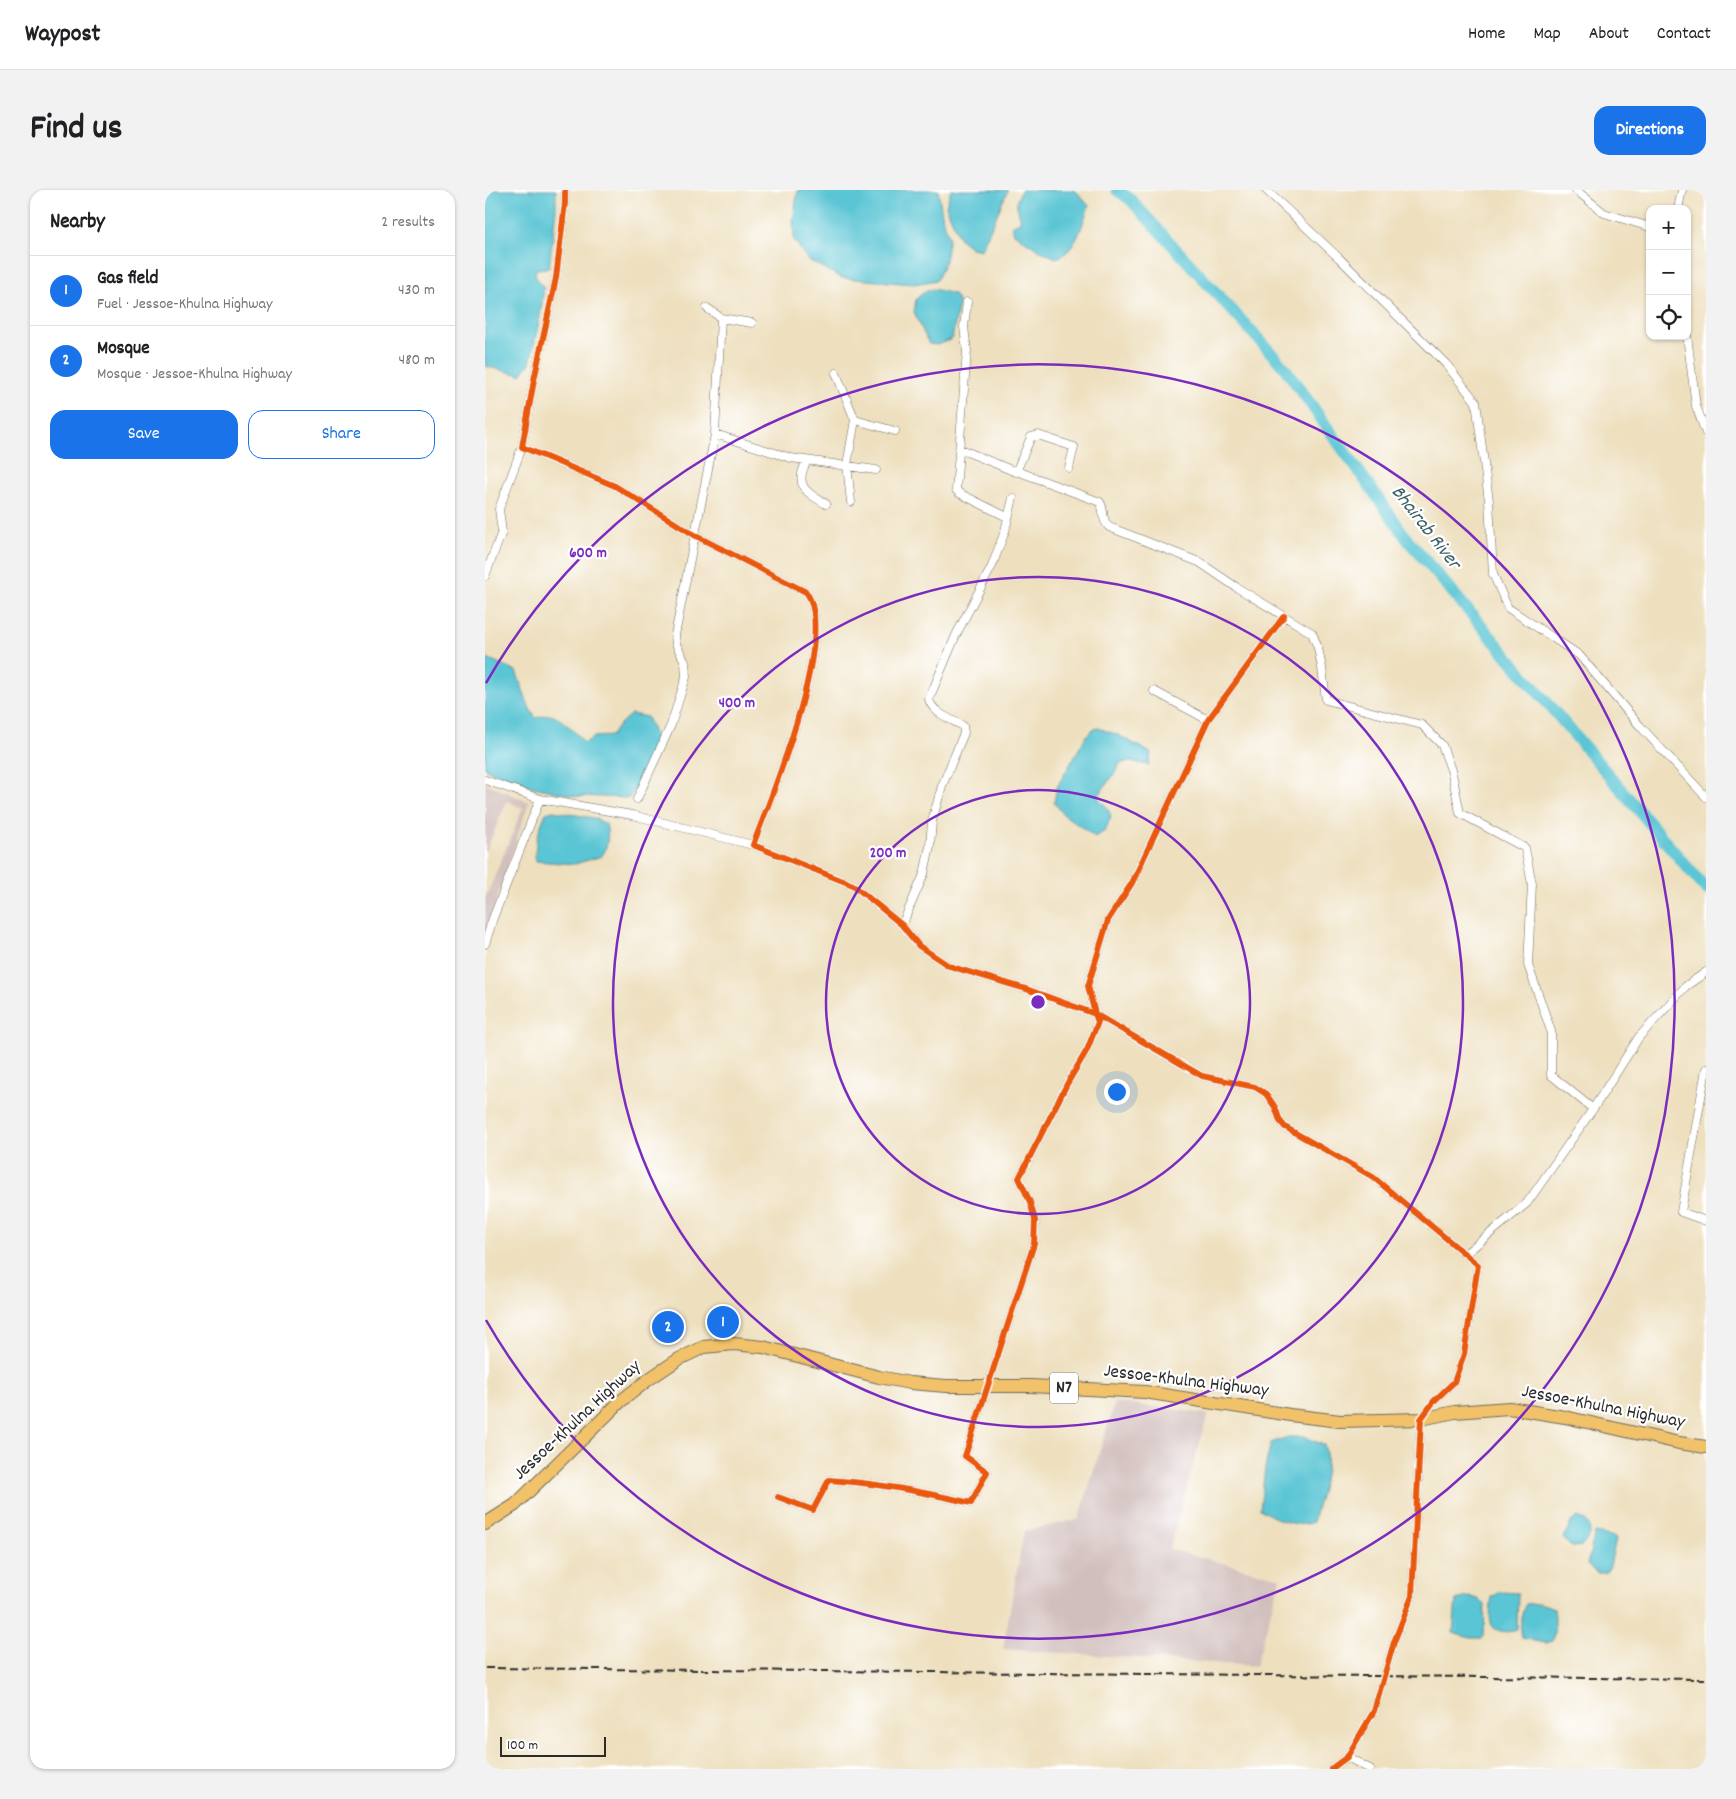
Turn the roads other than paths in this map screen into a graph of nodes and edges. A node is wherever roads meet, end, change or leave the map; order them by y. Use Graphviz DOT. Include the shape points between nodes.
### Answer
graph roads {
  1 [pos="565,190"];
  2 [pos="1266,190"];
  3 [pos="1576,190"];
  4 [pos="1682,190"];
  5 [pos="1679,205"];
  6 [pos="1646,226"];
  7 [pos="967,302"];
  8 [pos="707,308"];
  9 [pos="721,318"];
  10 [pos="752,323"];
  11 [pos="1688,340"];
  12 [pos="836,373"];
  13 [pos="855,420"];
  14 [pos="895,431"];
  15 [pos="1706,433"];
  16 [pos="715,434"];
  17 [pos="522,447"];
  18 [pos="960,449"];
  19 [pos="807,461"];
  20 [pos="847,465"];
  21 [pos="1069,468"];
  22 [pos="876,470"];
  23 [pos="1017,471"];
  24 [pos="1013,498"];
  25 [pos="851,502"];
  26 [pos="826,504"];
  27 [pos="1007,517"];
  28 [pos="696,536"];
  29 [pos="485,576"];
  30 [pos="1284,616"];
  31 [pos="1154,691"];
  32 [pos="1208,720"];
  33 [pos="485,780"];
  34 [pos="1706,797"];
  35 [pos="540,799"];
  36 [pos="637,800"];
  37 [pos="753,845"];
  38 [pos="901,924"];
  39 [pos="485,944"];
  40 [pos="1706,972"];
  41 [pos="1095,1014"];
  42 [pos="1706,1069"];
  43 [pos="1593,1109"];
  44 [pos="1706,1221"];
  45 [pos="1465,1254"];
  46 [pos="987,1386"];
  47 [pos="1421,1419"];
  48 [pos="1706,1447"];
  49 [pos="777,1497"];
  50 [pos="485,1524"];
  51 [pos="1347,1757"];
  52 [pos="1331,1769"];
  53 [pos="1370,1769"];
  1 -- 17 [label="street" via="556,278"];
  2 -- 34 [label="street" via="1446,364 1476,402 1489,501 1493,574 1508,608 1579,655"];
  3 -- 6 [label="street" via="1604,213"];
  4 -- 5 [label="street"];
  7 -- 18 [label="street"];
  8 -- 9 [label="street"];
  9 -- 10 [label="street"];
  9 -- 16 [label="street"];
  11 -- 15 [label="street" via="1696,406"];
  12 -- 13 [label="street"];
  13 -- 14 [label="street"];
  13 -- 20 [label="street"];
  16 -- 19 [label="street"];
  16 -- 28 [label="street"];
  17 -- 28 [label="street" via="615,486"];
  17 -- 29 [label="street" via="499,508 501,532"];
  18 -- 23 [label="street"];
  18 -- 27 [label="street" via="957,491"];
  19 -- 20 [label="street"];
  19 -- 26 [label="street" via="801,483 806,492"];
  20 -- 22 [label="street"];
  20 -- 25 [label="street"];
  21 -- 23 [label="street" via="1074,447 1038,435 1031,437"];
  23 -- 30 [label="street" via="1100,502 1109,527 1199,562"];
  24 -- 27 [label="street"];
  27 -- 38 [label="street" via="992,566 956,635 929,699 940,713 963,726 964,734 942,786 932,822 924,874"];
  28 -- 36 [label="street" via="675,636 685,662 686,677 671,725"];
  28 -- 37 [label="street" via="806,592 815,622 811,666 788,750"];
  30 -- 32 [label="street"];
  30 -- 43 [label="street" via="1312,633 1318,648 1326,700 1422,725 1442,745 1452,773 1459,814 1525,848 1532,884 1528,965 1551,1031 1551,1075"];
  31 -- 32 [label="street"];
  32 -- 41 [label="street" via="1132,883 1109,920 1088,986"];
  33 -- 35 [label="street"];
  35 -- 37 [label="street" via="632,815"];
  35 -- 39 [label="street"];
  37 -- 38 [label="street" via="853,886"];
  38 -- 41 [label="street" via="919,946 949,966"];
  40 -- 43 [label="street" via="1686,986 1639,1037"];
  41 -- 45 [label="street" via="1202,1076 1255,1087 1266,1094 1285,1127 1373,1177"];
  41 -- 46 [label="street" via="1098,1022 1087,1050 1019,1178 1035,1220 1034,1244"];
  42 -- 44 [label="street" via="1681,1212"];
  43 -- 45 [label="street" via="1527,1203"];
  45 -- 47 [label="street" via="1479,1265 1464,1354 1454,1382"];
  46 -- 47 [label="highway, Jessoe-Khulna Highway / N7" via="1145,1392 1327,1420"];
  46 -- 49 [label="street" via="965,1456 987,1472 971,1503 921,1492 829,1480 813,1510"];
  46 -- 50 [label="highway, Jessoe-Khulna Highway / N7" via="901,1382 752,1345 704,1347 659,1371 629,1394 515,1505"];
  47 -- 48 [label="highway, Jessoe-Khulna Highway / N7" via="1445,1413 1522,1410"];
  47 -- 51 [label="street" via="1412,1596 1394,1642 1374,1711"];
  51 -- 52 [label="street"];
  51 -- 53 [label="street"];
}
